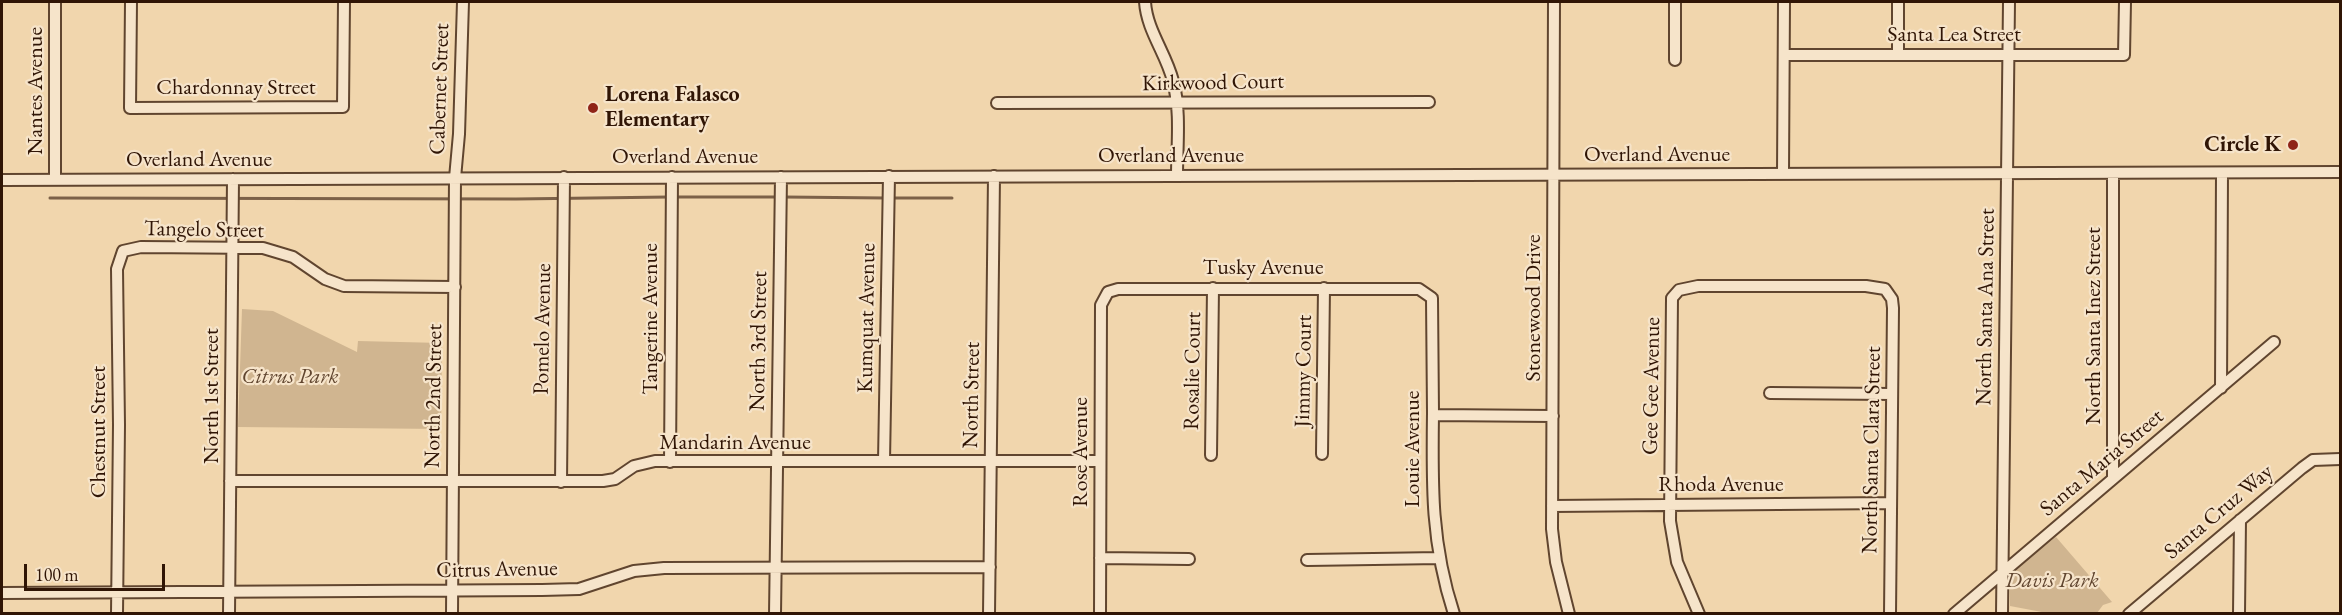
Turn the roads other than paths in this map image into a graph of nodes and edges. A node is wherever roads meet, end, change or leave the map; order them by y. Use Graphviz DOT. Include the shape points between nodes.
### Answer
graph roads {
  1 [pos="55,2"];
  2 [pos="131,2"];
  3 [pos="344,2"];
  4 [pos="463,2"];
  5 [pos="1145,2"];
  6 [pos="1554,2"];
  7 [pos="1675,2"];
  8 [pos="1784,2"];
  9 [pos="1898,2"];
  10 [pos="2009,2"];
  11 [pos="2126,2"];
  12 [pos="1784,55"];
  13 [pos="1898,55"];
  14 [pos="2008,55"];
  15 [pos="1675,60"];
  16 [pos="1429,102"];
  17 [pos="997,103"];
  18 [pos="1176,103"];
  19 [pos="2340,171"];
  20 [pos="2007,173"];
  21 [pos="2113,173"];
  22 [pos="2222,173"];
  23 [pos="1783,174"];
  24 [pos="1554,175"];
  25 [pos="994,176"];
  26 [pos="1177,176"];
  27 [pos="564,177"];
  28 [pos="672,177"];
  29 [pos="781,177"];
  30 [pos="889,177"];
  31 [pos="455,178"];
  32 [pos="233,179"];
  33 [pos="2,180"];
  34 [pos="55,180"];
  35 [pos="232,247"];
  36 [pos="123,251"];
  37 [pos="455,287"];
  38 [pos="1214,288"];
  39 [pos="1324,288"];
  40 [pos="1419,289"];
  41 [pos="1885,289"];
  42 [pos="1108,292"];
  43 [pos="2274,342"];
  44 [pos="2221,387"];
  45 [pos="1770,393"];
  46 [pos="1892,394"];
  47 [pos="1433,415"];
  48 [pos="1553,416"];
  49 [pos="1211,454"];
  50 [pos="1322,454"];
  51 [pos="2340,459"];
  52 [pos="991,460"];
  53 [pos="884,461"];
  54 [pos="1100,461"];
  55 [pos="670,462"];
  56 [pos="776,462"];
  57 [pos="2114,478"];
  58 [pos="230,481"];
  59 [pos="453,482"];
  60 [pos="561,482"];
  61 [pos="1891,504"];
  62 [pos="1669,505"];
  63 [pos="1552,506"];
  64 [pos="2240,520"];
  65 [pos="1100,558"];
  66 [pos="1440,558"];
  67 [pos="1189,559"];
  68 [pos="1307,560"];
  69 [pos="990,567"];
  70 [pos="775,568"];
  71 [pos="2002,572"];
  72 [pos="230,590"];
  73 [pos="452,590"];
  74 [pos="117,591"];
  75 [pos="2,593"];
  76 [pos="117,614"];
  77 [pos="229,614"];
  78 [pos="452,614"];
  79 [pos="775,614"];
  80 [pos="989,614"];
  81 [pos="1100,614"];
  82 [pos="1454,614"];
  83 [pos="1569,614"];
  84 [pos="1699,614"];
  85 [pos="1890,614"];
  86 [pos="1954,614"];
  87 [pos="2002,614"];
  88 [pos="2129,614"];
  89 [pos="2239,614"];
  1 -- 34 [label="street, Nantes Avenue"];
  2 -- 3 [label="street, Chardonnay Street" via="130,108 343,107"];
  4 -- 31 [label="street, Cabernet Street"];
  5 -- 18 [label="street" via="1150,26 1170,71"];
  6 -- 24 [label="street, Stonewood Drive"];
  7 -- 15 [label="street"];
  8 -- 12 [label="street"];
  9 -- 13 [label="street"];
  10 -- 14 [label="street, North Santa Ana Street"];
  11 -- 14 [label="street, Santa Lea Street" via="2124,55"];
  12 -- 13 [label="street, Santa Lea Street"];
  12 -- 23 [label="street"];
  13 -- 14 [label="street, Santa Lea Street"];
  14 -- 20 [label="street, North Santa Ana Street"];
  16 -- 18 [label="street, Kirkwood Court"];
  17 -- 18 [label="street, Kirkwood Court"];
  18 -- 26 [label="street"];
  19 -- 22 [label="street, Overland Avenue"];
  20 -- 21 [label="street, Overland Avenue"];
  20 -- 23 [label="street, Overland Avenue"];
  20 -- 71 [label="street, North Santa Ana Street"];
  21 -- 22 [label="street, Overland Avenue"];
  21 -- 57 [label="street, North Santa Inez Street"];
  22 -- 44 [label="street"];
  23 -- 24 [label="street, Overland Avenue"];
  24 -- 26 [label="street, Overland Avenue"];
  24 -- 48 [label="street, Stonewood Drive"];
  25 -- 26 [label="street, Overland Avenue"];
  25 -- 30 [label="street, Overland Avenue"];
  25 -- 52 [label="street, North Street"];
  27 -- 28 [label="street, Overland Avenue"];
  27 -- 31 [label="street, Overland Avenue"];
  27 -- 60 [label="street, Pomelo Avenue"];
  28 -- 29 [label="street, Overland Avenue"];
  28 -- 55 [label="street, Tangerine Avenue"];
  29 -- 30 [label="street, Overland Avenue"];
  29 -- 56 [label="street, North 3rd Street"];
  30 -- 53 [label="street, Kumquat Avenue"];
  31 -- 32 [label="street, Overland Avenue"];
  31 -- 37 [label="street, North 2nd Street"];
  32 -- 34 [label="street, Overland Avenue"];
  32 -- 35 [label="street, North 1st Street"];
  33 -- 34 [label="street, Overland Avenue"];
  35 -- 36 [label="street, Tangelo Street" via="141,247"];
  35 -- 37 [label="street, Tangelo Street" via="262,248 283,254 344,286"];
  35 -- 58 [label="street, North 1st Street"];
  36 -- 74 [label="street, Chestnut Street" via="117,269"];
  37 -- 59 [label="street, North 2nd Street"];
  38 -- 39 [label="street, Tusky Avenue"];
  38 -- 42 [label="street, Tusky Avenue"];
  38 -- 49 [label="street, Rosalie Court"];
  39 -- 40 [label="street, Tusky Avenue"];
  39 -- 50 [label="street, Jimmy Court"];
  40 -- 47 [label="street, Louie Avenue" via="1432,298"];
  41 -- 46 [label="street, North Santa Clara Street" via="1893,308"];
  41 -- 62 [label="street, Gee Gee Avenue" via="1698,286 1679,290 1672,298"];
  42 -- 54 [label="street, Rose Avenue" via="1101,305"];
  43 -- 44 [label="street, Santa Maria Street"];
  44 -- 57 [label="street, Santa Maria Street"];
  45 -- 46 [label="street"];
  46 -- 61 [label="street, North Santa Clara Street"];
  47 -- 48 [label="street"];
  47 -- 66 [label="street, Louie Avenue" via="1433,510"];
  48 -- 63 [label="street, Stonewood Drive"];
  51 -- 64 [label="street, Santa Cruz Way" via="2313,460"];
  52 -- 53 [label="street, Mandarin Avenue"];
  52 -- 54 [label="street, Mandarin Avenue"];
  52 -- 69 [label="street, North Street"];
  53 -- 56 [label="street, Mandarin Avenue"];
  54 -- 65 [label="street, Rose Avenue"];
  55 -- 56 [label="street, Mandarin Avenue"];
  55 -- 60 [label="street, Mandarin Avenue" via="634,466 615,479"];
  56 -- 70 [label="street, North 3rd Street"];
  57 -- 71 [label="street, Santa Maria Street"];
  58 -- 59 [label="street, Mandarin Avenue"];
  58 -- 72 [label="street, North 1st Street"];
  59 -- 60 [label="street, Mandarin Avenue"];
  59 -- 73 [label="street, North 2nd Street"];
  61 -- 62 [label="street, Rhoda Avenue"];
  61 -- 85 [label="street, North Santa Clara Street"];
  62 -- 63 [label="street, Rhoda Avenue"];
  62 -- 84 [label="street, Gee Gee Avenue" via="1677,562"];
  63 -- 83 [label="street, Stonewood Drive" via="1556,562"];
  64 -- 88 [label="street, Santa Cruz Way"];
  64 -- 89 [label="street"];
  65 -- 67 [label="street"];
  65 -- 81 [label="street, Rose Avenue"];
  66 -- 68 [label="street"];
  66 -- 82 [label="street, Louie Avenue"];
  69 -- 70 [label="street, Citrus Avenue"];
  69 -- 80 [label="street, North Street"];
  70 -- 73 [label="street, Citrus Avenue" via="644,570 579,589"];
  70 -- 79 [label="street, North 3rd Street"];
  71 -- 86 [label="street, Santa Maria Street"];
  71 -- 87 [label="street, North Santa Ana Street"];
  72 -- 73 [label="street, Citrus Avenue"];
  72 -- 74 [label="street, Citrus Avenue"];
  72 -- 77 [label="street, North 1st Street"];
  73 -- 78 [label="street, North 2nd Street"];
  74 -- 75 [label="street, Citrus Avenue"];
  74 -- 76 [label="street, Chestnut Street"];
}
